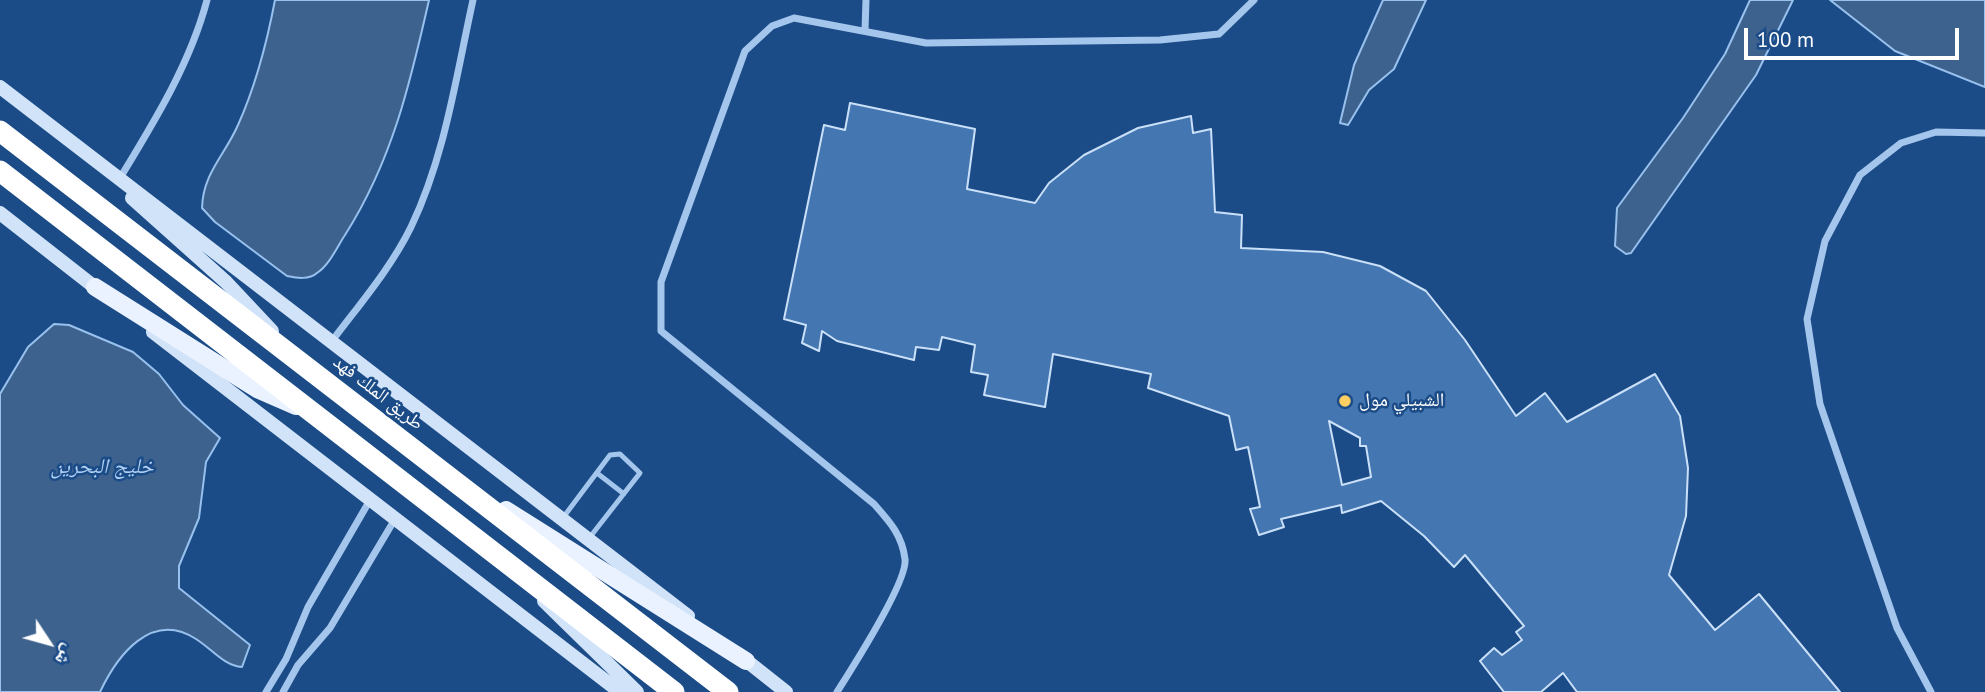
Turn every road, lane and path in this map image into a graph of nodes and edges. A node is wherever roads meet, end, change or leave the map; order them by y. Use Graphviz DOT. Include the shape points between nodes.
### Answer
graph roads {
  1 [pos="207,0"];
  2 [pos="473,0"];
  3 [pos="866,0"];
  4 [pos="1254,0"];
  5 [pos="865,30"];
  6 [pos="0,87"];
  7 [pos="0,131"];
  8 [pos="1985,133"];
  9 [pos="77,149"];
  10 [pos="0,172"];
  11 [pos="120,178"];
  12 [pos="0,214"];
  13 [pos="94,287"];
  14 [pos="332,341"];
  15 [pos="307,367"];
  16 [pos="314,414"];
  17 [pos="436,466"];
  18 [pos="597,474"];
  19 [pos="624,494"];
  20 [pos="370,499"];
  21 [pos="395,519"];
  22 [pos="562,519"];
  23 [pos="588,539"];
  24 [pos="512,566"];
  25 [pos="746,661"];
  26 [pos="266,692"];
  27 [pos="283,692"];
  28 [pos="620,692"];
  29 [pos="637,692"];
  30 [pos="674,692"];
  31 [pos="728,692"];
  32 [pos="786,692"];
  33 [pos="836,692"];
  34 [pos="1931,692"];
  1 -- 11 [label="street" via="198,34"];
  2 -- 14 [label="street" via="439,155 411,228"];
  3 -- 5 [label="street"];
  4 -- 5 [label="street" via="1219,34 1160,40 926,43"];
  5 -- 33 [label="street" via="794,18 772,26 744,51 661,282 661,331 874,504 898,531 906,562 861,654"];
  6 -- 9 [label="main road"];
  7 -- 15 [label="highway, طريق الملك فهد"];
  8 -- 34 [label="street" via="1936,132 1900,143 1860,175 1825,241 1807,319 1820,404 1897,628"];
  9 -- 11 [label="main road"];
  9 -- 15 [label="main road" via="226,282"];
  10 -- 16 [label="highway"];
  11 -- 14 [label="main road"];
  12 -- 13 [label="main road"];
  13 -- 16 [label="main road" via="257,389"];
  13 -- 20 [label="main road"];
  14 -- 22 [label="main road"];
  15 -- 17 [label="highway, طريق الملك فهد"];
  16 -- 24 [label="highway"];
  17 -- 25 [label="main road"];
  17 -- 31 [label="highway, طريق الملك فهد"];
  18 -- 19 [label="lane"];
  18 -- 19 [label="lane" via="610,455 620,454 640,473"];
  18 -- 22 [label="lane"];
  19 -- 23 [label="lane"];
  20 -- 21 [label="main road"];
  20 -- 26 [label="street"];
  21 -- 27 [label="street" via="330,628 298,665"];
  21 -- 28 [label="main road"];
  22 -- 23 [label="main road"];
  23 -- 25 [label="main road"];
  24 -- 29 [label="main road"];
  24 -- 30 [label="highway"];
  25 -- 32 [label="main road"];
}
